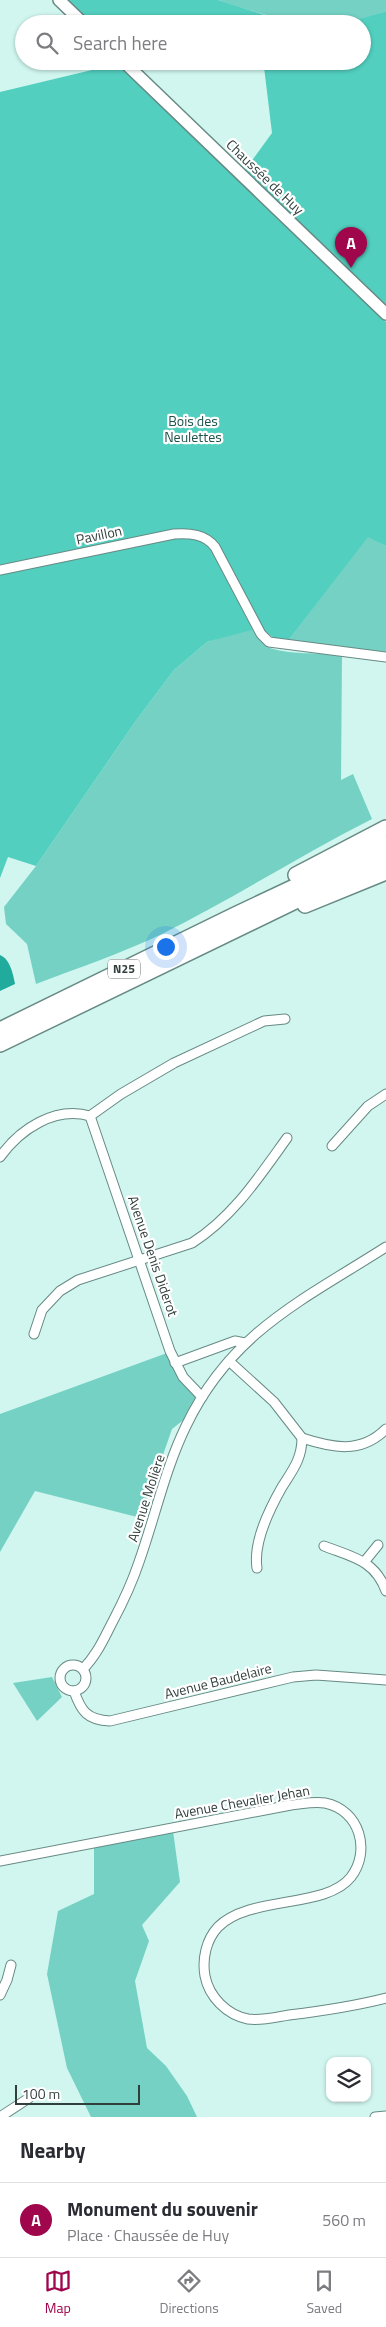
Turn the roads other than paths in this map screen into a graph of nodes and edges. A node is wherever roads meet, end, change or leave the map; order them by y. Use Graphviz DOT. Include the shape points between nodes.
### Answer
graph roads {
  1 [pos="59,0"];
  2 [pos="75,15"];
  3 [pos="132,70"];
  4 [pos="386,314"];
  5 [pos="0,570"];
  6 [pos="386,657"];
  7 [pos="386,828"];
  8 [pos="386,844"];
  9 [pos="386,857"];
  10 [pos="386,872"];
  11 [pos="234,922"];
  12 [pos="284,1020"];
  13 [pos="0,1030"];
  14 [pos="0,1044"];
  15 [pos="386,1094"];
  16 [pos="90,1116"];
  17 [pos="287,1138"];
  18 [pos="332,1146"];
  19 [pos="0,1157"];
  20 [pos="386,1247"];
  21 [pos="140,1261"];
  22 [pos="34,1334"];
  23 [pos="245,1343"];
  24 [pos="229,1361"];
  25 [pos="175,1363"];
  26 [pos="202,1397"];
  27 [pos="386,1429"];
  28 [pos="302,1438"];
  29 [pos="378,1545"];
  30 [pos="324,1546"];
  31 [pos="365,1561"];
  32 [pos="257,1568"];
  33 [pos="386,1591"];
  34 [pos="83,1669"];
  35 [pos="386,1680"];
  36 [pos="74,1691"];
  37 [pos="0,1860"];
  38 [pos="11,1965"];
  39 [pos="0,1995"];
  40 [pos="386,1998"];
  41 [pos="29,2098"];
  42 [pos="386,2116"];
  43 [pos="0,2117"];
  44 [pos="375,2117"];
  1 -- 2 [label="main road"];
  3 -- 4 [label="main road, Chaussée de Huy"];
  5 -- 6 [label="street, Pavillon" via="187,533 211,542 269,642"];
  7 -- 11 [label="highway" via="244,902"];
  8 -- 11 [label="highway, N25"];
  9 -- 11 [label="highway, N25"];
  10 -- 11 [label="highway" via="250,930"];
  11 -- 13 [label="highway, N25"];
  11 -- 14 [label="highway, N25"];
  12 -- 16 [label="street" via="264,1021 174,1063"];
  15 -- 18 [label="street" via="356,1117"];
  16 -- 19 [label="street" via="68,1113 40,1122 20,1135"];
  16 -- 21 [label="street, Avenue Denis Diderot"];
  17 -- 21 [label="street" via="233,1209 208,1233 192,1243"];
  20 -- 23 [label="street, Avenue Molière" via="269,1321"];
  21 -- 22 [label="street" via="78,1280 60,1291 42,1310"];
  21 -- 25 [label="street, Avenue Denis Diderot"];
  23 -- 24 [label="street, Avenue Molière"];
  23 -- 25 [label="street" via="235,1341"];
  24 -- 26 [label="street, Avenue Molière"];
  24 -- 28 [label="street" via="274,1402"];
  25 -- 26 [label="street, Avenue Denis Diderot"];
  26 -- 34 [label="street, Avenue Molière" via="178,1445 128,1592 97,1653"];
  27 -- 28 [label="street" via="367,1442 348,1447 328,1446"];
  28 -- 32 [label="street" via="298,1462 266,1521 255,1556"];
  29 -- 31 [label="street"];
  30 -- 31 [label="street"];
  31 -- 33 [label="street"];
  34 -- 36 [label="street, Avenue Molière" via="86,1681"];
  34 -- 36 [label="street" via="74,1664 61,1673 62,1685"];
  35 -- 36 [label="street, Avenue Baudelaire" via="297,1676 110,1721 83,1711"];
  37 -- 40 [label="street, Avenue Chevalier Jehan" via="291,1805 325,1803 350,1817 358,1828 361,1856 350,1879 327,1892 240,1913 219,1926 209,1938 205,1953 203,1967 206,1980 219,2004 235,2015 247,2018 310,2012"];
  38 -- 39 [label="street"];
  41 -- 43 [label="street"];
  42 -- 44 [label="street"];
}
